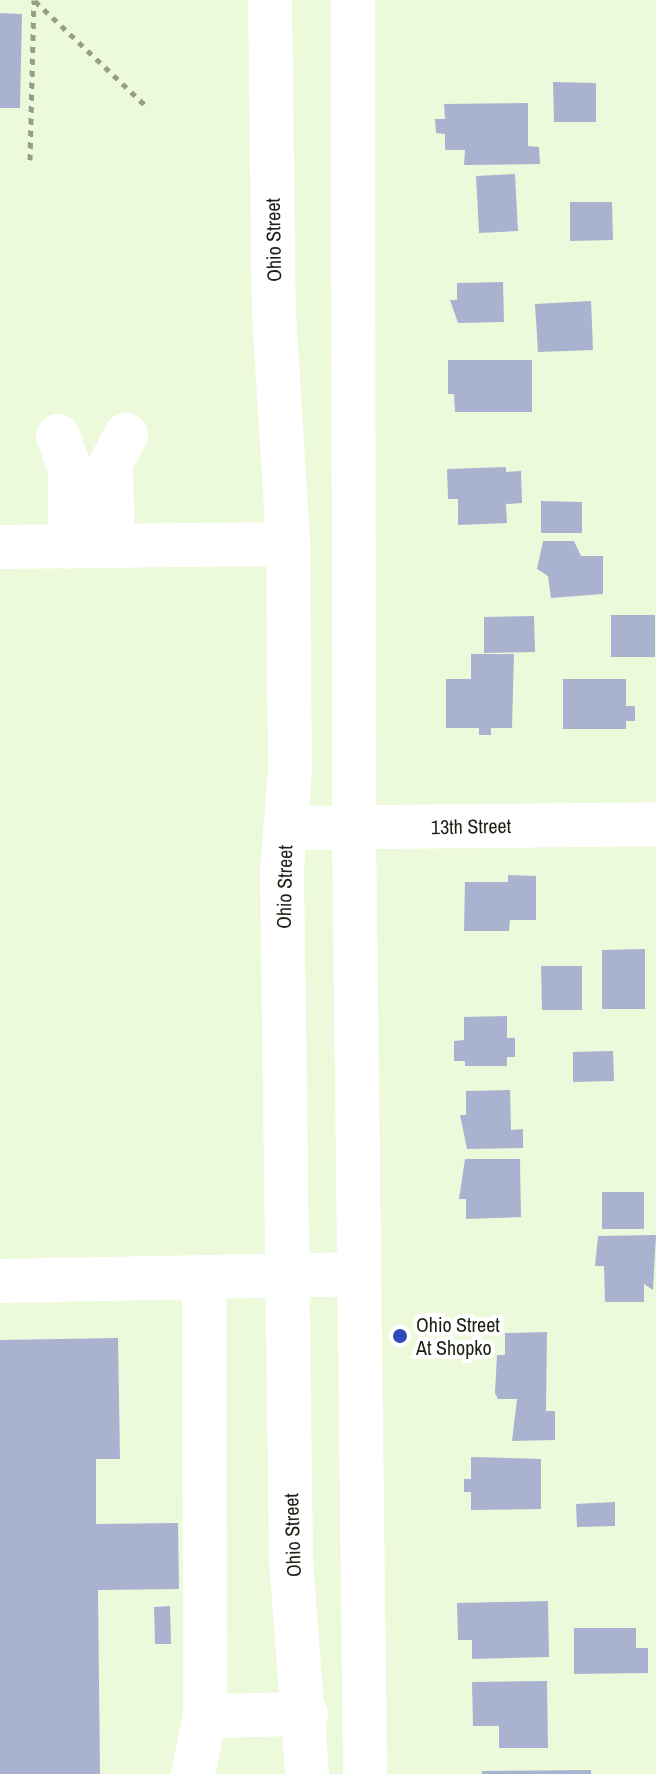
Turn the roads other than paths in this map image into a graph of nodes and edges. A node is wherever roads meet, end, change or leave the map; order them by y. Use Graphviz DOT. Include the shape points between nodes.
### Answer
graph roads {
  1 [pos="270,0"];
  2 [pos="353,0"];
  3 [pos="288,544"];
  4 [pos="91,546"];
  5 [pos="0,547"];
  6 [pos="656,824"];
  7 [pos="354,827"];
  8 [pos="286,828"];
  9 [pos="357,1274"];
  10 [pos="289,1277"];
  11 [pos="204,1279"];
  12 [pos="0,1281"];
  13 [pos="306,1714"];
  14 [pos="205,1716"];
  15 [pos="193,1774"];
  16 [pos="307,1774"];
  17 [pos="365,1774"];
  1 -- 3 [label="street, Ohio Street" via="274,313"];
  2 -- 7 [label="street"];
  3 -- 4 [label="street"];
  3 -- 8 [label="street, Ohio Street"];
  4 -- 4 [label="street" via="58,436 77,448 103,447 126,435 111,463"];
  4 -- 5 [label="street"];
  6 -- 7 [label="street, 13th Street"];
  7 -- 8 [label="street, 13th Street"];
  7 -- 9 [label="street"];
  8 -- 10 [label="street, Ohio Street"];
  9 -- 10 [label="street"];
  9 -- 17 [label="street"];
  10 -- 11 [label="street"];
  10 -- 13 [label="street, Ohio Street" via="291,1560"];
  11 -- 12 [label="street"];
  11 -- 14 [label="street"];
  13 -- 14 [label="street"];
  13 -- 16 [label="street, Ohio Street"];
  14 -- 15 [label="street"];
}
